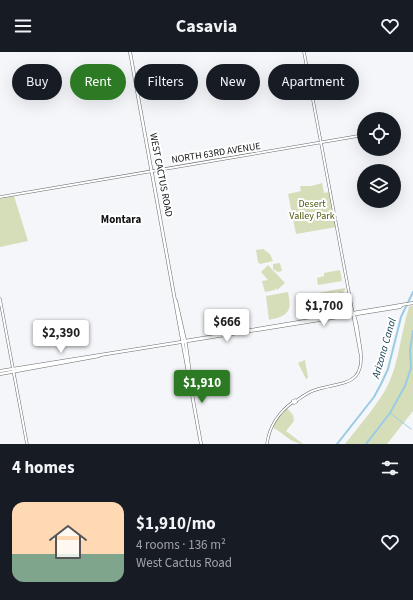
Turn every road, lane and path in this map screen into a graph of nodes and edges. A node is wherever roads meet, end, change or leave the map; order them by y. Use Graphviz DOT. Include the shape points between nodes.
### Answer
graph roads {
  1 [pos="130,52"];
  2 [pos="304,52"];
  3 [pos="357,137"];
  4 [pos="322,144"];
  5 [pos="152,171"];
  6 [pos="0,197"];
  7 [pos="0,299"];
  8 [pos="413,303"];
  9 [pos="353,313"];
  10 [pos="308,319"];
  11 [pos="304,323"];
  12 [pos="184,341"];
  13 [pos="14,370"];
  14 [pos="0,373"];
  15 [pos="26,444"];
  16 [pos="202,444"];
  17 [pos="267,444"];
  1 -- 5 [label="main road, WEST CACTUS ROAD"];
  2 -- 4 [label="street"];
  3 -- 4 [label="street, NORTH 63RD AVENUE"];
  4 -- 5 [label="street, NORTH 63RD AVENUE"];
  4 -- 9 [label="street"];
  5 -- 6 [label="street, NORTH 63RD AVENUE"];
  5 -- 12 [label="main road, WEST CACTUS ROAD"];
  7 -- 13 [label="street"];
  8 -- 9 [label="main road"];
  9 -- 10 [label="main road"];
  9 -- 11 [label="main road"];
  9 -- 17 [label="street" via="361,357 356,374 347,383 314,390 293,402 275,421"];
  10 -- 11 [label="main road"];
  10 -- 12 [label="main road"];
  11 -- 12 [label="main road"];
  12 -- 13 [label="main road"];
  12 -- 16 [label="main road, WEST CACTUS ROAD"];
  13 -- 14 [label="main road"];
  13 -- 15 [label="street"];
}
